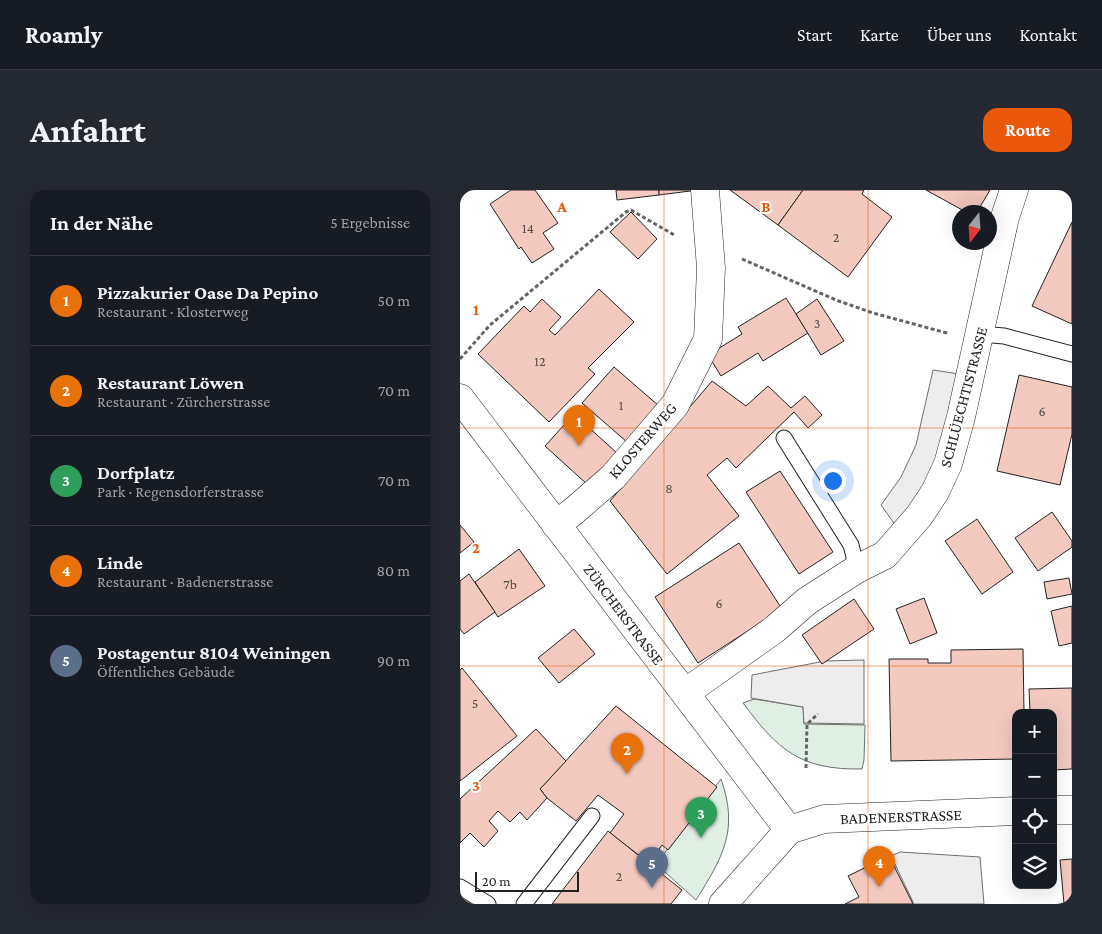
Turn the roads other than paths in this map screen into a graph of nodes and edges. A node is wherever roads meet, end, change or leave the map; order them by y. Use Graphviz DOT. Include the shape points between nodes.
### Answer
graph roads {
  1 [pos="705,190"];
  2 [pos="1014,190"];
  3 [pos="980,334"];
  4 [pos="1072,354"];
  5 [pos="460,398"];
  6 [pos="784,438"];
  7 [pos="556,525"];
  8 [pos="857,569"];
  9 [pos="685,693"];
  10 [pos="1057,810"];
  11 [pos="1072,810"];
  12 [pos="1012,811"];
  13 [pos="592,816"];
  14 [pos="789,830"];
  15 [pos="460,887"];
  16 [pos="488,904"];
  17 [pos="524,904"];
  18 [pos="723,904"];
  1 -- 7 [label="street, KLOSTERWEG" via="710,268 708,339 675,405 613,477"];
  2 -- 3 [label="street, SCHLÜECHTISTRASSE"];
  3 -- 4 [label="lane" via="1004,336"];
  3 -- 8 [label="street, SCHLÜECHTISTRASSE" via="948,464 935,492 886,555"];
  5 -- 7 [label="street, ZÜRCHERSTRASSE"];
  6 -- 8 [label="lane" via="851,545"];
  7 -- 9 [label="street, ZÜRCHERSTRASSE"];
  8 -- 9 [label="street, SCHLÜECHTISTRASSE" via="807,601 775,629"];
  9 -- 14 [label="street, ZÜRCHERSTRASSE"];
  10 -- 11 [label="street"];
  12 -- 14 [label="street, BADENERSTRASSE" via="824,819"];
  13 -- 17 [label="lane"];
  14 -- 18 [label="street"];
  15 -- 16 [label="lane"];
}
